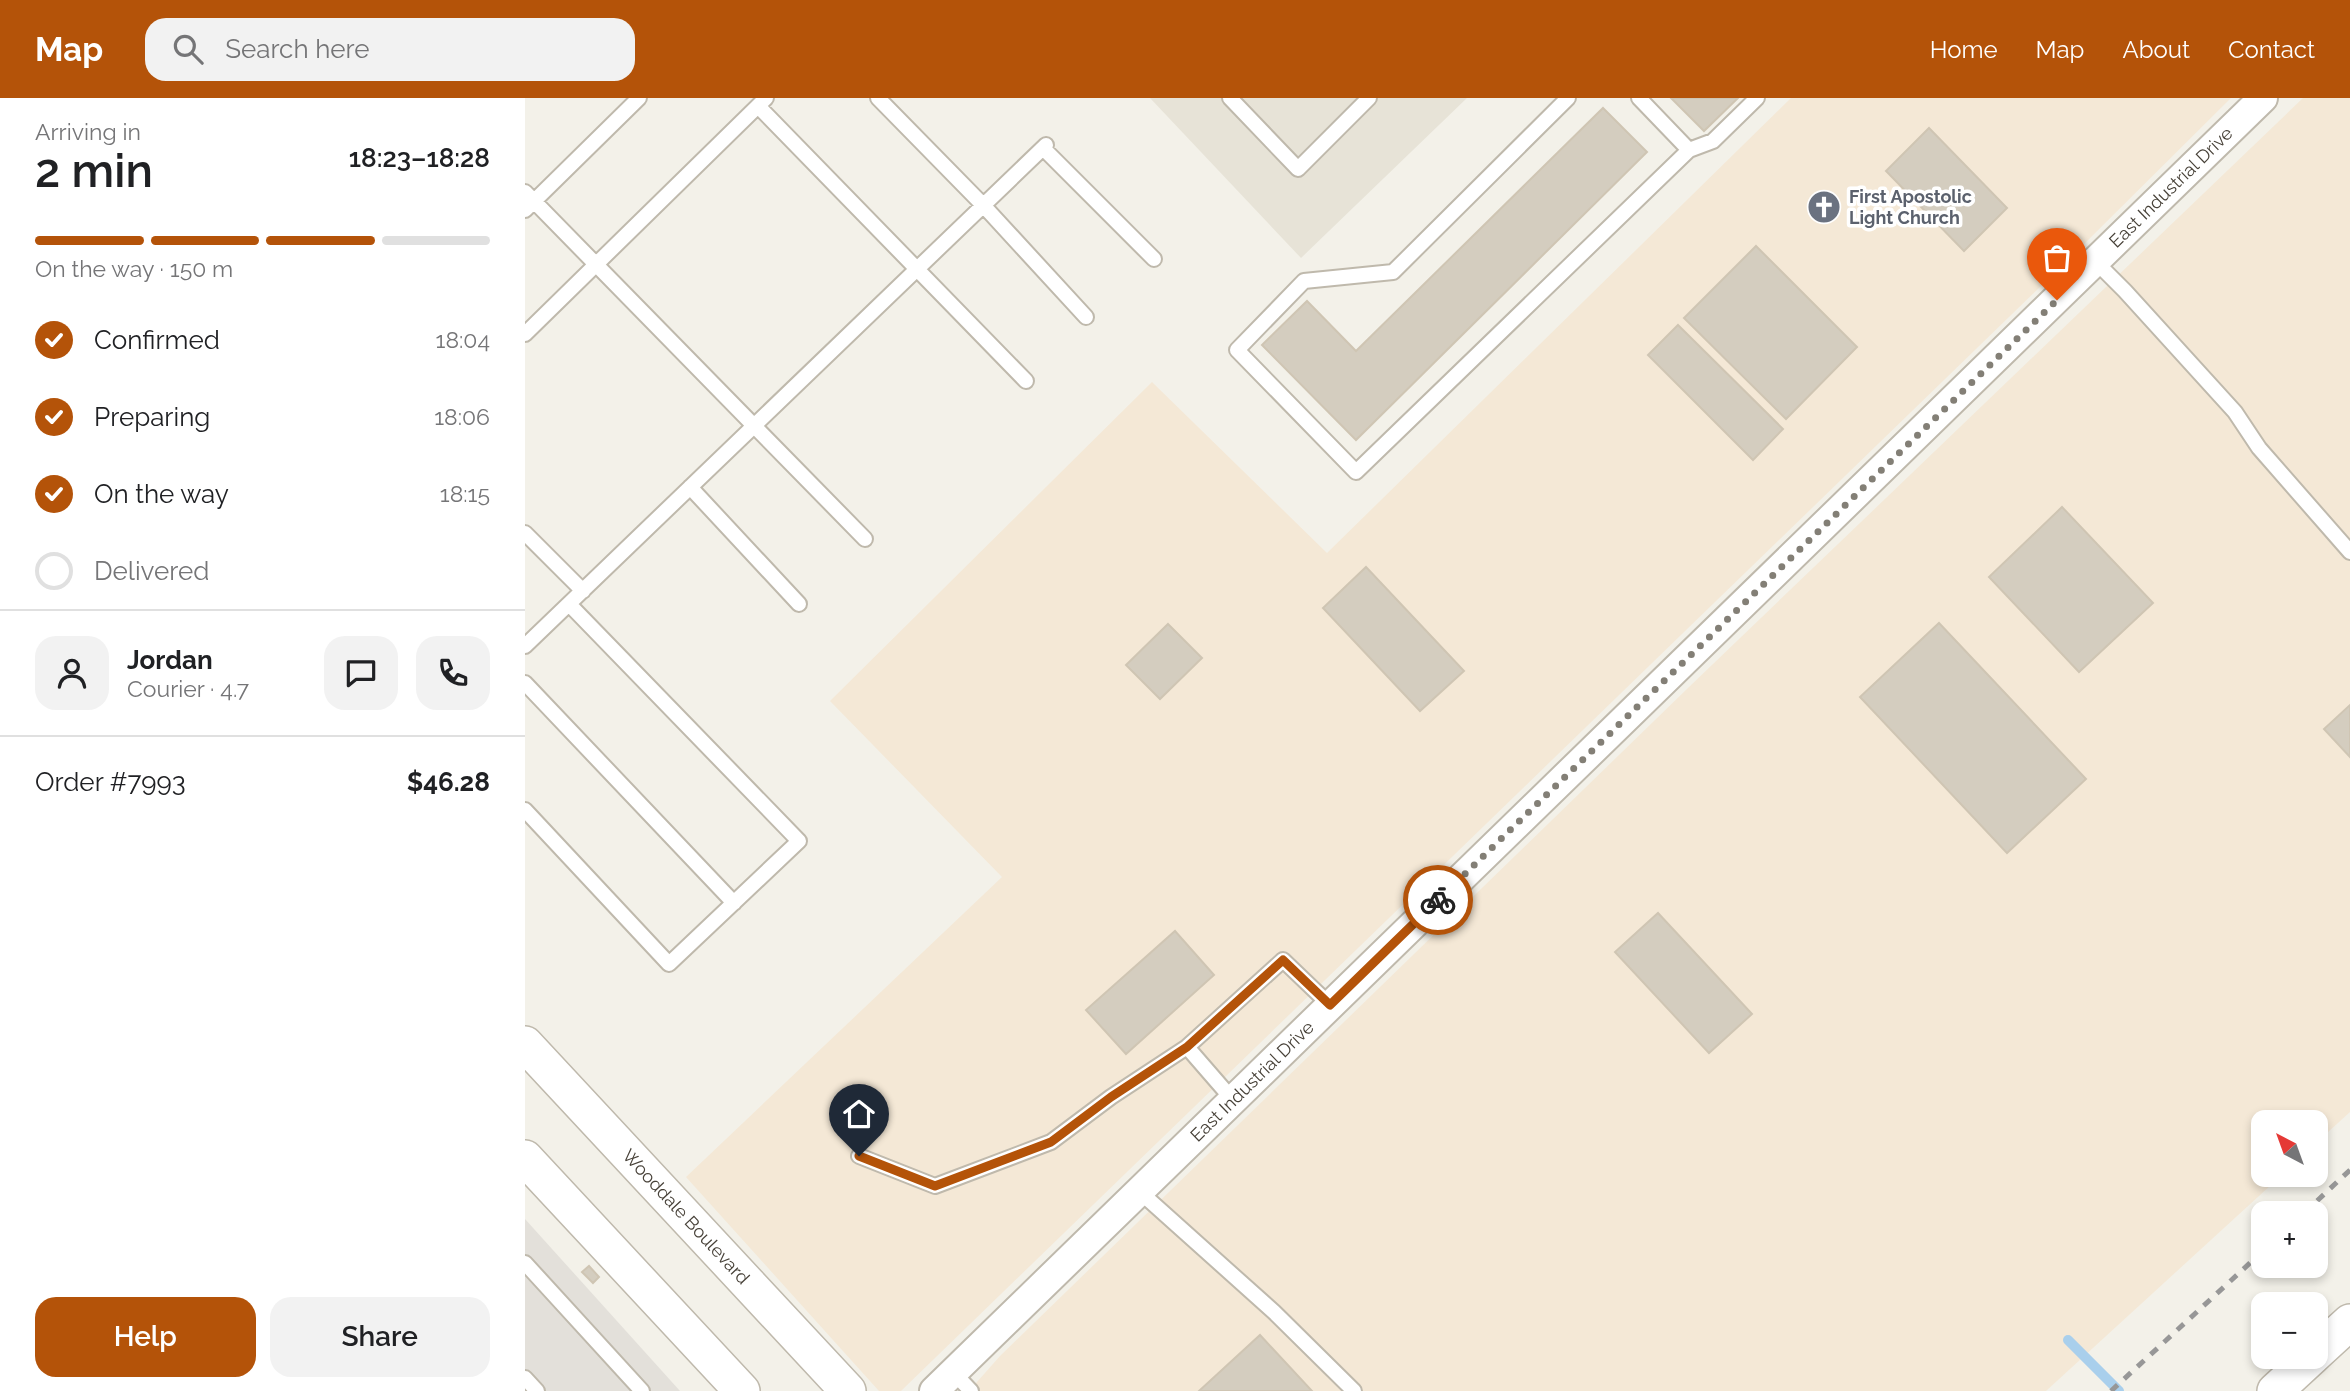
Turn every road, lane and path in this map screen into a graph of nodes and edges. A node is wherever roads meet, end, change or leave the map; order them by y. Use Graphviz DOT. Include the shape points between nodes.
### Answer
graph roads {
  1 [pos="639,98"];
  2 [pos="878,98"];
  3 [pos="1230,98"];
  4 [pos="1369,98"];
  5 [pos="1568,98"];
  6 [pos="1639,98"];
  7 [pos="1757,98"];
  8 [pos="2263,98"];
  9 [pos="762,102"];
  10 [pos="1689,150"];
  11 [pos="528,201"];
  12 [pos="983,205"];
  13 [pos="1154,259"];
  14 [pos="2096,262"];
  15 [pos="596,265"];
  16 [pos="916,270"];
  17 [pos="1086,317"];
  18 [pos="525,334"];
  19 [pos="1026,381"];
  20 [pos="755,425"];
  21 [pos="691,487"];
  22 [pos="525,533"];
  23 [pos="865,540"];
  24 [pos="2350,552"];
  25 [pos="583,591"];
  26 [pos="569,604"];
  27 [pos="799,604"];
  28 [pos="525,646"];
  29 [pos="525,683"];
  30 [pos="525,810"];
  31 [pos="734,903"];
  32 [pos="1330,1005"];
  33 [pos="525,1044"];
  34 [pos="1187,1047"];
  35 [pos="1233,1100"];
  36 [pos="859,1156"];
  37 [pos="529,1170"];
  38 [pos="1139,1191"];
  39 [pos="525,1263"];
  40 [pos="2350,1322"];
  41 [pos="2328,1342"];
  42 [pos="2299,1369"];
  43 [pos="525,1378"];
  44 [pos="953,1385"];
  45 [pos="537,1391"];
  46 [pos="642,1391"];
  47 [pos="742,1391"];
  48 [pos="848,1391"];
  49 [pos="1354,1391"];
  50 [pos="2275,1391"];
  1 -- 11 [label="lane"];
  2 -- 12 [label="lane"];
  3 -- 4 [label="lane" via="1298,169"];
  5 -- 10 [label="lane" via="1393,272 1304,281 1237,350 1356,472"];
  6 -- 10 [label="lane"];
  7 -- 10 [label="lane" via="1713,141"];
  8 -- 14 [label="street, East Industrial Drive"];
  9 -- 15 [label="lane"];
  9 -- 16 [label="lane"];
  11 -- 15 [label="lane"];
  12 -- 13 [label="lane" via="1045,146"];
  12 -- 16 [label="lane"];
  12 -- 17 [label="lane"];
  14 -- 24 [label="lane" via="2235,412 2259,448"];
  14 -- 32 [label="street, East Industrial Drive"];
  15 -- 18 [label="lane"];
  15 -- 20 [label="lane"];
  16 -- 19 [label="lane"];
  16 -- 20 [label="lane"];
  20 -- 21 [label="lane"];
  20 -- 23 [label="lane"];
  21 -- 25 [label="lane"];
  21 -- 27 [label="lane"];
  22 -- 25 [label="lane"];
  25 -- 26 [label="lane"];
  26 -- 28 [label="lane"];
  26 -- 31 [label="lane" via="799,841"];
  29 -- 31 [label="lane"];
  30 -- 31 [label="lane" via="669,964"];
  32 -- 34 [label="lane" via="1283,960"];
  32 -- 35 [label="street, East Industrial Drive"];
  33 -- 48 [label="street, Wooddale Boulevard"];
  34 -- 35 [label="lane"];
  34 -- 36 [label="lane" via="1051,1142 935,1186"];
  35 -- 38 [label="street, East Industrial Drive"];
  37 -- 47 [label="street"];
  38 -- 44 [label="street, East Industrial Drive"];
  38 -- 49 [label="lane"];
  39 -- 46 [label="lane"];
  40 -- 41 [label="street"];
  42 -- 50 [label="street"];
  43 -- 45 [label="lane"];
}
